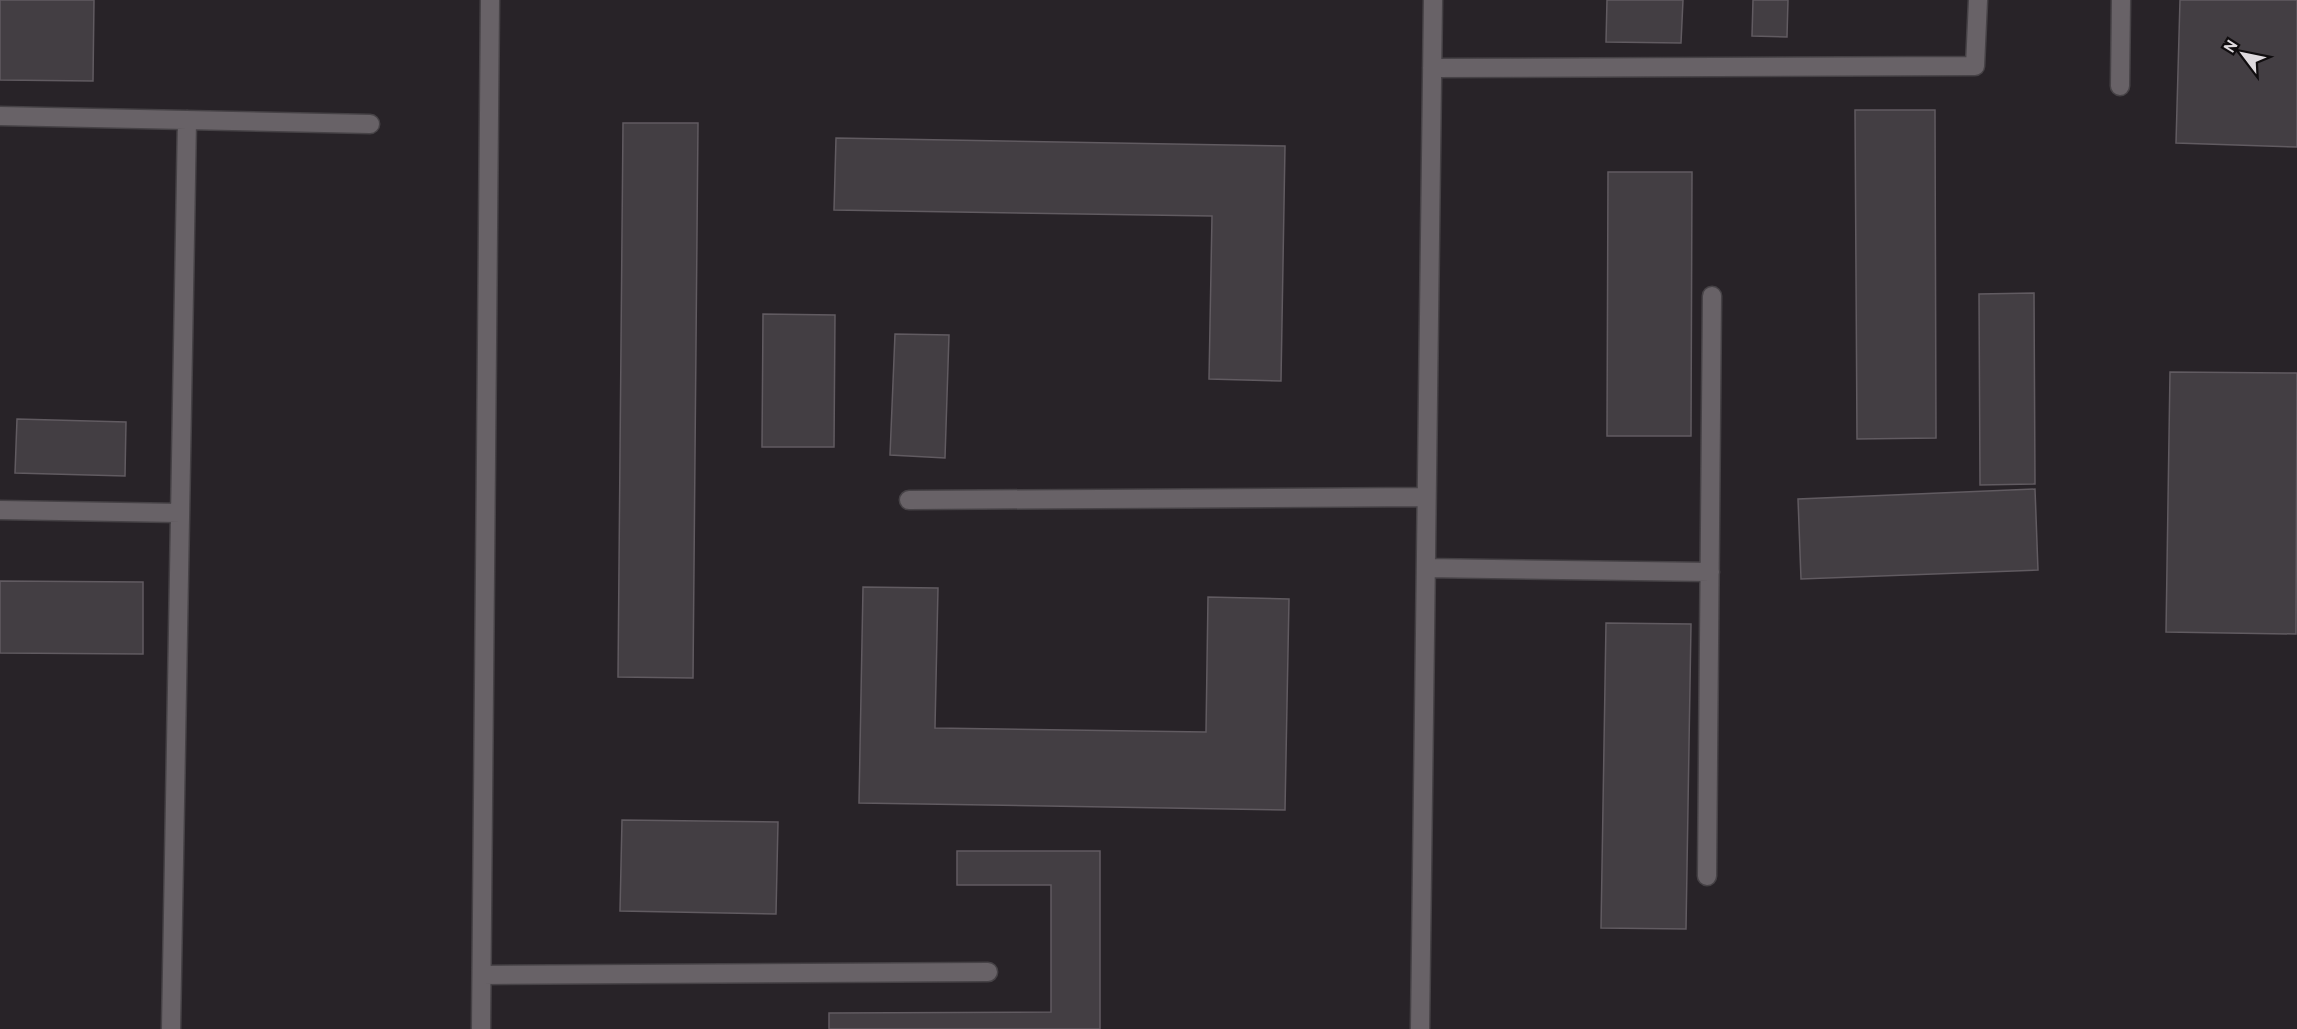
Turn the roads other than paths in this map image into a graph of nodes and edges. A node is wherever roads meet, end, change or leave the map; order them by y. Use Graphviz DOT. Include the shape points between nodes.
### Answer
graph roads {
  1 [pos="490,0"];
  2 [pos="1433,0"];
  3 [pos="1978,0"];
  4 [pos="2121,0"];
  5 [pos="1432,68"];
  6 [pos="2120,86"];
  7 [pos="0,116"];
  8 [pos="187,120"];
  9 [pos="370,124"];
  10 [pos="1712,296"];
  11 [pos="1426,497"];
  12 [pos="909,500"];
  13 [pos="0,510"];
  14 [pos="180,513"];
  15 [pos="1426,568"];
  16 [pos="1710,572"];
  17 [pos="1707,876"];
  18 [pos="988,972"];
  19 [pos="482,975"];
  20 [pos="171,1029"];
  21 [pos="481,1029"];
  22 [pos="1420,1029"];
  1 -- 19 [label="lane"];
  2 -- 5 [label="lane"];
  3 -- 5 [label="lane" via="1975,66"];
  4 -- 6 [label="lane"];
  5 -- 11 [label="lane"];
  7 -- 8 [label="lane"];
  8 -- 9 [label="lane"];
  8 -- 14 [label="lane"];
  10 -- 16 [label="lane"];
  11 -- 12 [label="lane"];
  11 -- 15 [label="lane"];
  13 -- 14 [label="lane"];
  14 -- 20 [label="lane"];
  15 -- 16 [label="lane"];
  15 -- 22 [label="lane"];
  16 -- 17 [label="lane"];
  18 -- 19 [label="lane"];
  19 -- 21 [label="lane"];
}
